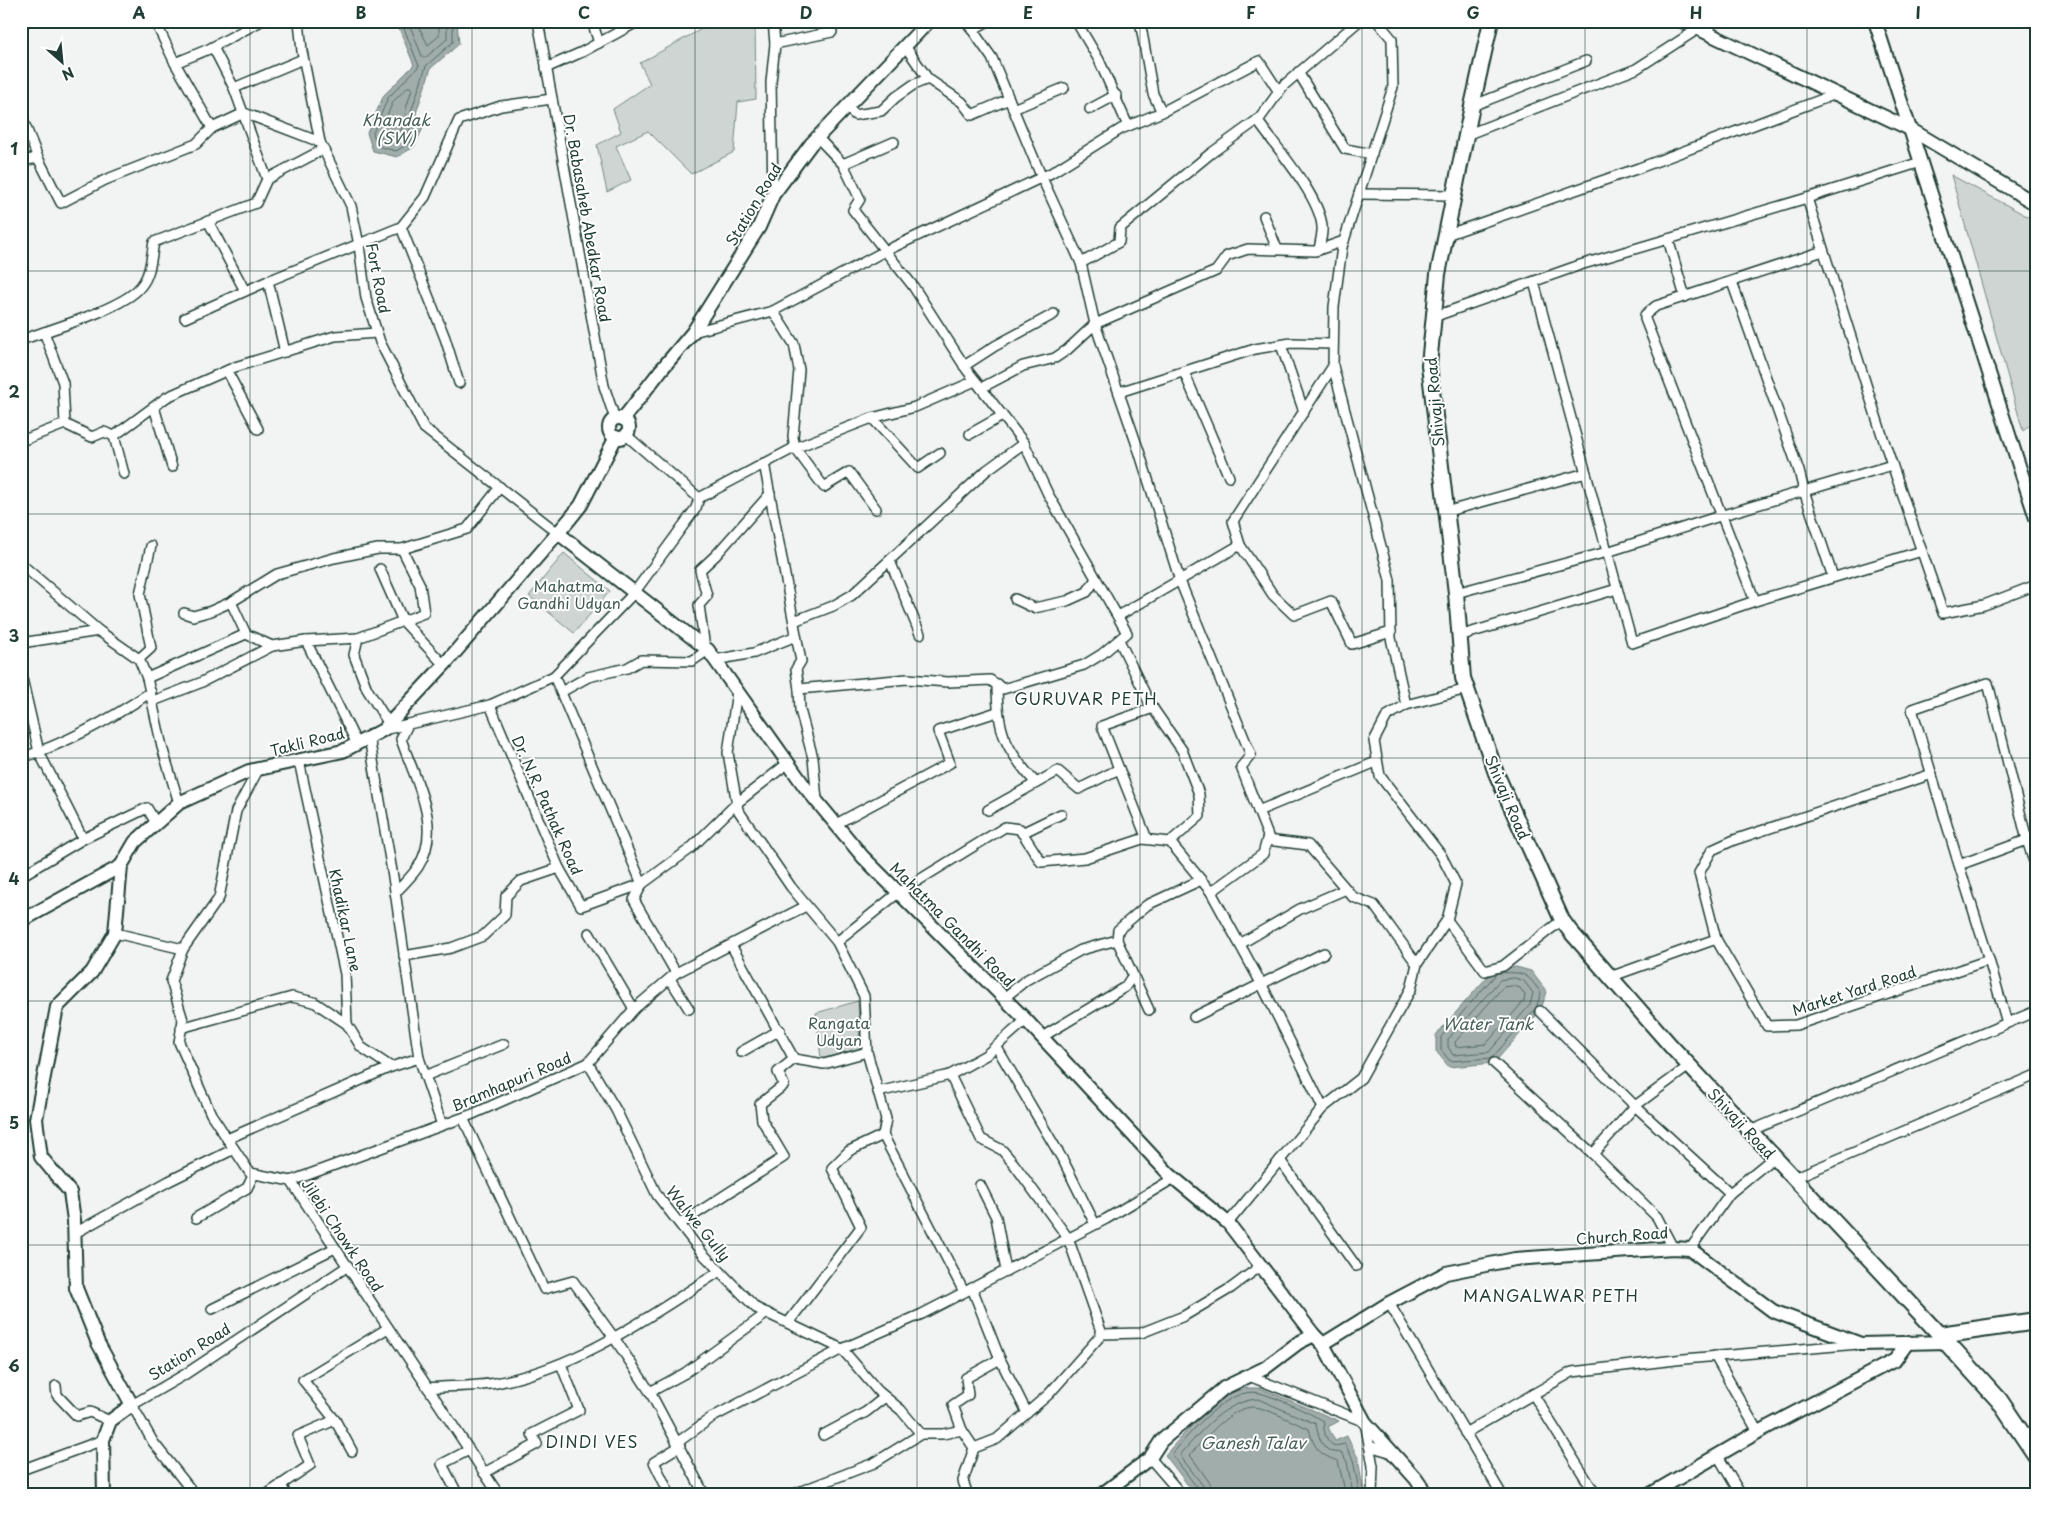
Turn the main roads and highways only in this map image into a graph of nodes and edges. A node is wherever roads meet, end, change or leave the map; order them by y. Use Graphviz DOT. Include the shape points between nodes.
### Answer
graph roads {
  1 [pos="929,21"];
  2 [pos="1491,21"];
  3 [pos="1682,21"];
  4 [pos="1875,21"];
  5 [pos="1703,25"];
  6 [pos="1910,129"];
  7 [pos="2036,204"];
  8 [pos="621,436"];
  9 [pos="2036,518"];
  10 [pos="558,533"];
  11 [pos="121,866"];
  12 [pos="21,921"];
  13 [pos="2036,1321"];
  14 [pos="2036,1331"];
  15 [pos="1944,1339"];
  16 [pos="1319,1340"];
  17 [pos="1908,1342"];
  18 [pos="2036,1454"];
  19 [pos="102,1494"];
  20 [pos="1101,1495"];
  21 [pos="1427,1495"];
  22 [pos="1649,1495"];
  1 -- 8 [label="main road, Station Road" via="817,137 773,195 759,227 693,332 619,419 629,426"];
  2 -- 15 [label="main road, Shivaji Road" via="1438,274 1429,365 1463,678 1496,773 1570,932 1689,1066"];
  3 -- 5 [label="main road"];
  4 -- 6 [label="main road"];
  5 -- 6 [label="main road" via="1712,34"];
  6 -- 7 [label="main road"];
  6 -- 9 [label="main road"];
  8 -- 10 [label="main road, Takli Road" via="581,505"];
  10 -- 11 [label="main road, Takli Road" via="386,727 343,752 250,771 178,803 135,842"];
  10 -- 16 [label="main road, Mahatma Gandhi Road" via="709,652 788,763 863,857 1026,1020 1174,1178 1228,1223"];
  11 -- 12 [label="main road"];
  11 -- 19 [label="main road, Station Road" via="115,933 92,972 57,1007 36,1119 41,1156 70,1192 76,1288 98,1343 132,1405 110,1421 103,1440"];
  13 -- 15 [label="highway"];
  14 -- 15 [label="highway"];
  15 -- 17 [label="main road, Church Road"];
  15 -- 18 [label="highway" via="1999,1400"];
  16 -- 17 [label="main road, Church Road" via="1446,1273 1515,1259 1672,1248 1690,1250 1773,1311 1860,1344"];
  16 -- 20 [label="main road, Church Road" via="1298,1343 1265,1368 1224,1388 1162,1441 1150,1458"];
  16 -- 21 [label="main road, Mahatma Gandhi Road" via="1365,1422"];
  17 -- 22 [label="main road" via="1895,1360 1758,1432"];
}
